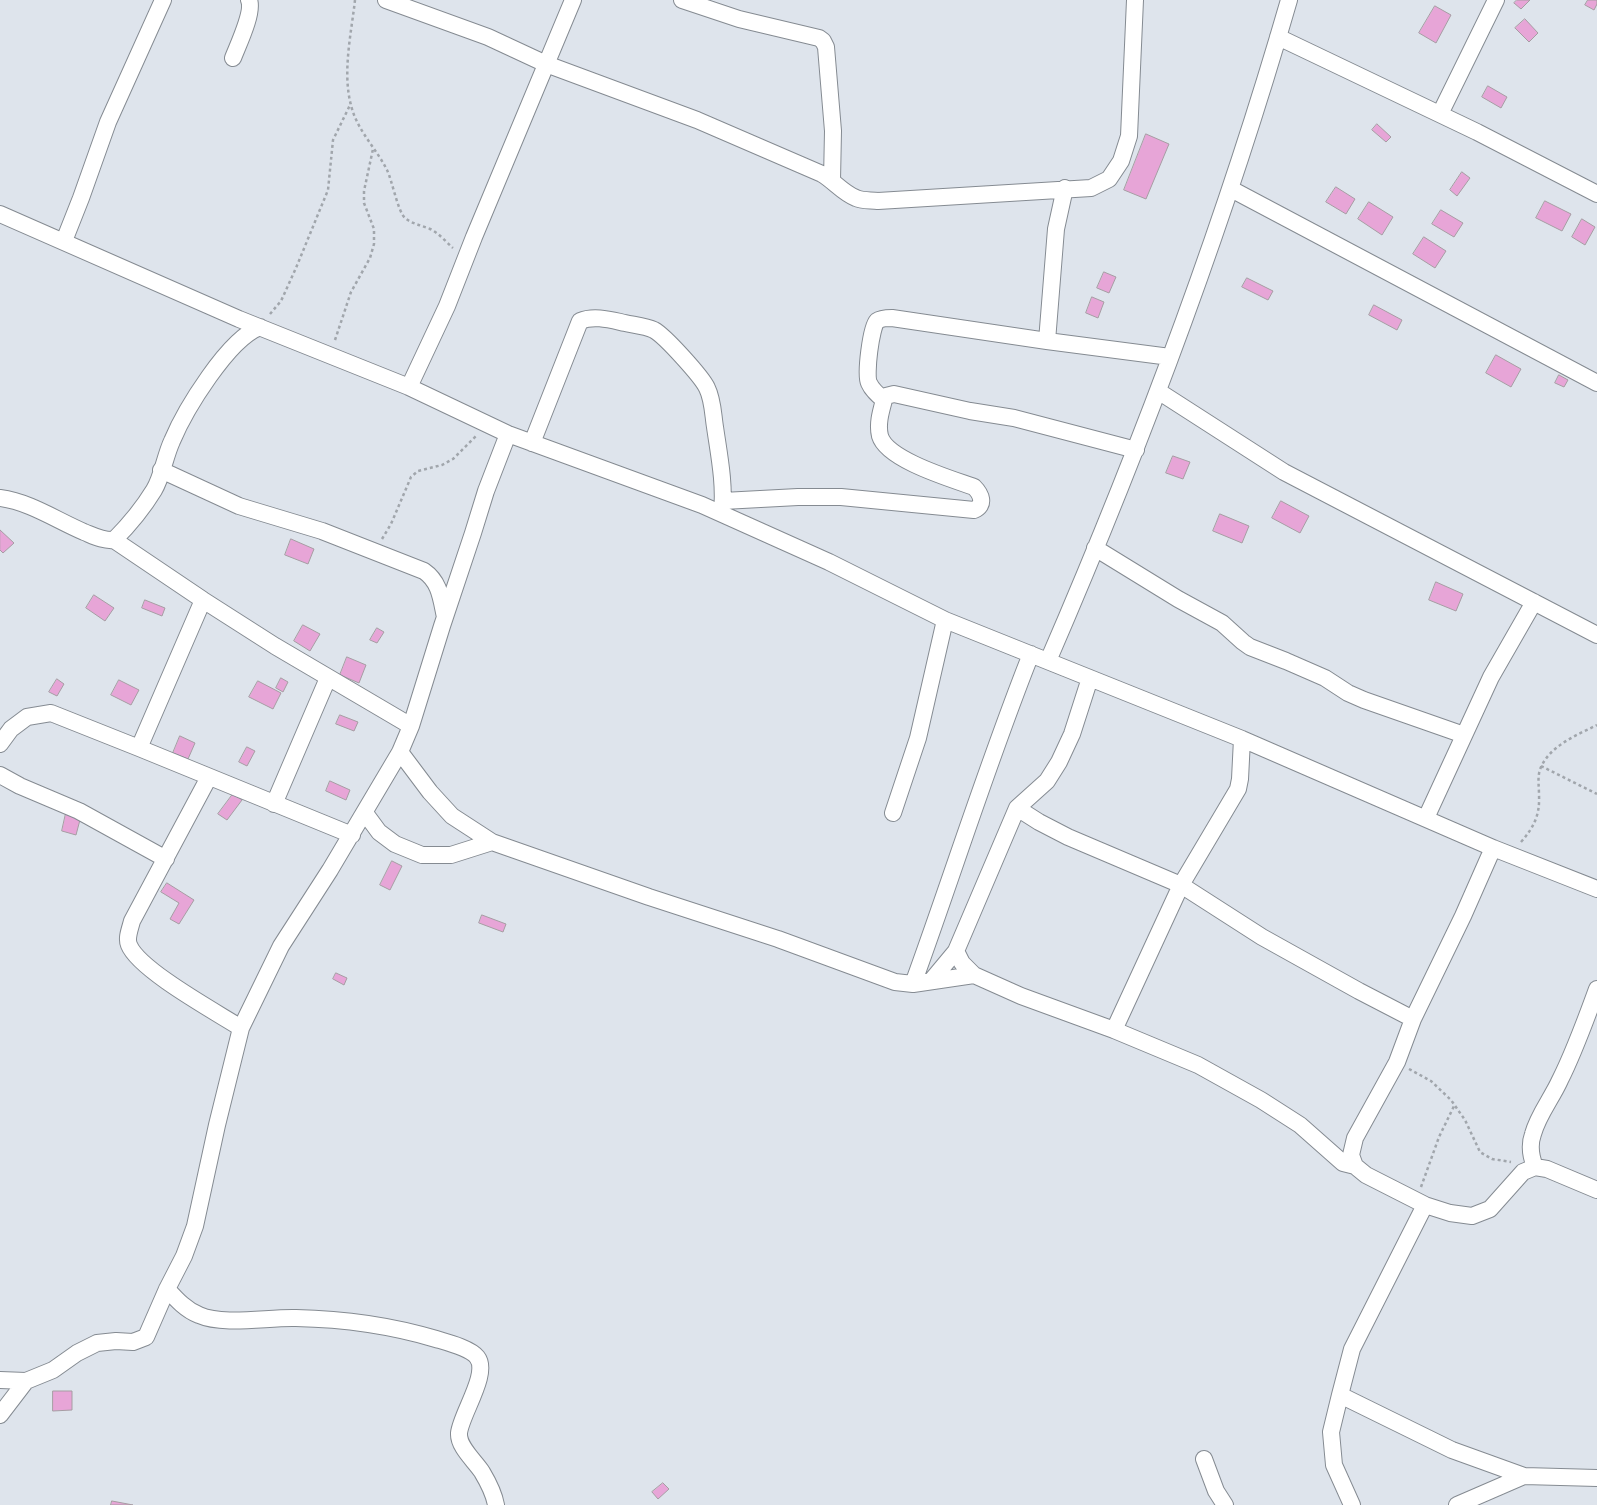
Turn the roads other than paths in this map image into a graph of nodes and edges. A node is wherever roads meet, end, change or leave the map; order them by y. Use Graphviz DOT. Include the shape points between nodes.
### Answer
graph roads {
  1 [pos="162,0"];
  2 [pos="249,0"];
  3 [pos="386,0"];
  4 [pos="573,0"];
  5 [pos="682,0"];
  6 [pos="1135,0"];
  7 [pos="1289,0"];
  8 [pos="1496,0"];
  9 [pos="1278,37"];
  10 [pos="233,58"];
  11 [pos="546,64"];
  12 [pos="1440,114"];
  13 [pos="832,180"];
  14 [pos="1065,188"];
  15 [pos="1231,189"];
  16 [pos="1597,194"];
  17 [pos="0,214"];
  18 [pos="64,241"];
  19 [pos="260,327"];
  20 [pos="1047,341"];
  21 [pos="1170,357"];
  22 [pos="1597,383"];
  23 [pos="409,387"];
  24 [pos="1158,391"];
  25 [pos="884,400"];
  26 [pos="508,434"];
  27 [pos="532,443"];
  28 [pos="1136,450"];
  29 [pos="161,470"];
  30 [pos="0,498"];
  31 [pos="723,507"];
  32 [pos="114,540"];
  33 [pos="1095,548"];
  34 [pos="203,600"];
  35 [pos="1534,602"];
  36 [pos="445,618"];
  37 [pos="945,620"];
  38 [pos="1597,635"];
  39 [pos="1031,654"];
  40 [pos="1048,661"];
  41 [pos="328,678"];
  42 [pos="1090,678"];
  43 [pos="411,726"];
  44 [pos="1464,735"];
  45 [pos="1242,739"];
  46 [pos="0,744"];
  47 [pos="139,748"];
  48 [pos="400,752"];
  49 [pos="0,775"];
  50 [pos="209,777"];
  51 [pos="274,804"];
  52 [pos="1017,808"];
  53 [pos="365,813"];
  54 [pos="893,813"];
  55 [pos="1426,818"];
  56 [pos="352,835"];
  57 [pos="492,842"];
  58 [pos="1493,848"];
  59 [pos="166,859"];
  60 [pos="1181,885"];
  61 [pos="1597,889"];
  62 [pos="956,951"];
  63 [pos="974,975"];
  64 [pos="932,981"];
  65 [pos="913,984"];
  66 [pos="1597,989"];
  67 [pos="1413,1019"];
  68 [pos="242,1028"];
  69 [pos="1114,1030"];
  70 [pos="1533,1163"];
  71 [pos="1355,1166"];
  72 [pos="1597,1190"];
  73 [pos="1421,1203"];
  74 [pos="167,1289"];
  75 [pos="0,1380"];
  76 [pos="26,1381"];
  77 [pos="1340,1395"];
  78 [pos="0,1415"];
  79 [pos="1204,1459"];
  80 [pos="1524,1476"];
  81 [pos="1597,1478"];
  82 [pos="496,1505"];
  83 [pos="1225,1505"];
  84 [pos="1352,1505"];
  85 [pos="1457,1505"];
  1 -- 18 [label="street" via="108,122"];
  2 -- 10 [label="street" via="248,18"];
  3 -- 11 [label="street" via="488,37"];
  4 -- 11 [label="street"];
  5 -- 13 [label="street" via="739,19 823,41 832,104"];
  6 -- 14 [label="street" via="1129,136 1121,161 1109,179 1091,188"];
  7 -- 9 [label="street"];
  8 -- 12 [label="street"];
  9 -- 12 [label="street"];
  9 -- 15 [label="street"];
  11 -- 13 [label="street" via="697,120"];
  11 -- 23 [label="street" via="447,306"];
  12 -- 16 [label="street"];
  13 -- 14 [label="street" via="857,199 878,201"];
  14 -- 20 [label="street" via="1056,229"];
  15 -- 21 [label="street"];
  15 -- 22 [label="street"];
  17 -- 18 [label="street"];
  18 -- 19 [label="street"];
  19 -- 23 [label="street"];
  19 -- 29 [label="street" via="244,335 220,362 190,406"];
  20 -- 21 [label="street"];
  20 -- 25 [label="street" via="892,318 881,319 874,325 867,374 873,390"];
  21 -- 24 [label="street"];
  23 -- 26 [label="street"];
  24 -- 28 [label="street"];
  24 -- 35 [label="street" via="1284,472"];
  25 -- 28 [label="street" via="886,396 894,394 1014,418"];
  25 -- 31 [label="street" via="879,425 880,438 892,451 923,469 974,487 980,492 981,497 978,508 974,510 841,497 798,497"];
  26 -- 27 [label="street"];
  26 -- 36 [label="street" via="486,491"];
  27 -- 31 [label="street" via="702,505"];
  27 -- 31 [label="street" via="580,321 593,318 654,330 694,369 708,389"];
  28 -- 33 [label="street"];
  29 -- 32 [label="street" via="154,489"];
  29 -- 36 [label="street" via="239,506 322,531 424,571 435,581"];
  30 -- 32 [label="street" via="22,503 102,540"];
  31 -- 37 [label="street"];
  32 -- 34 [label="street"];
  33 -- 40 [label="street"];
  33 -- 44 [label="street" via="1222,623 1250,647 1325,678 1364,700"];
  34 -- 41 [label="street"];
  34 -- 47 [label="street"];
  35 -- 38 [label="street"];
  35 -- 44 [label="street" via="1491,677"];
  36 -- 43 [label="street"];
  37 -- 39 [label="street"];
  37 -- 54 [label="street" via="918,738"];
  39 -- 40 [label="street"];
  39 -- 65 [label="street"];
  40 -- 42 [label="street"];
  41 -- 43 [label="street"];
  41 -- 51 [label="street"];
  42 -- 45 [label="street"];
  42 -- 52 [label="street" via="1072,734 1059,762 1047,781"];
  43 -- 48 [label="street"];
  44 -- 55 [label="street"];
  45 -- 55 [label="street"];
  45 -- 60 [label="street" via="1238,789"];
  46 -- 47 [label="street" via="11,729 27,717 51,713"];
  47 -- 50 [label="street"];
  48 -- 53 [label="street"];
  48 -- 57 [label="street" via="452,816"];
  49 -- 59 [label="street" via="111,827"];
  50 -- 51 [label="street"];
  50 -- 59 [label="street"];
  51 -- 56 [label="street"];
  52 -- 60 [label="street" via="1068,836"];
  52 -- 62 [label="street"];
  53 -- 56 [label="street"];
  53 -- 57 [label="street" via="379,832 395,844 422,855 451,855"];
  55 -- 58 [label="street"];
  56 -- 68 [label="street" via="281,946"];
  57 -- 65 [label="street" via="778,939 895,982"];
  58 -- 61 [label="street"];
  58 -- 67 [label="street"];
  59 -- 68 [label="street" via="132,921 128,944 134,954 162,978"];
  60 -- 67 [label="street" via="1262,937"];
  60 -- 69 [label="street"];
  62 -- 63 [label="street" via="962,963"];
  62 -- 64 [label="street"];
  63 -- 64 [label="street"];
  63 -- 69 [label="street" via="1021,996"];
  64 -- 65 [label="street"];
  66 -- 70 [label="street" via="1568,1065 1532,1135"];
  67 -- 71 [label="street" via="1396,1062 1355,1138 1351,1155"];
  68 -- 74 [label="street" via="216,1124 194,1226 184,1256"];
  69 -- 71 [label="street" via="1198,1065 1261,1100 1300,1125 1343,1163"];
  70 -- 72 [label="street"];
  70 -- 73 [label="street" via="1490,1208 1472,1216 1450,1213"];
  71 -- 73 [label="street" via="1366,1175"];
  73 -- 77 [label="street" via="1352,1349"];
  74 -- 76 [label="street" via="146,1337 133,1342 97,1343 53,1370"];
  74 -- 82 [label="street" via="183,1306 200,1316 223,1320 294,1318 355,1321 407,1330 450,1343 477,1356 482,1366 459,1435 465,1451 482,1471"];
  75 -- 76 [label="street"];
  76 -- 78 [label="street"];
  77 -- 80 [label="street" via="1452,1450"];
  77 -- 84 [label="street" via="1331,1432 1334,1465"];
  79 -- 83 [label="street" via="1216,1491"];
  80 -- 81 [label="street"];
  80 -- 85 [label="street"];
}
